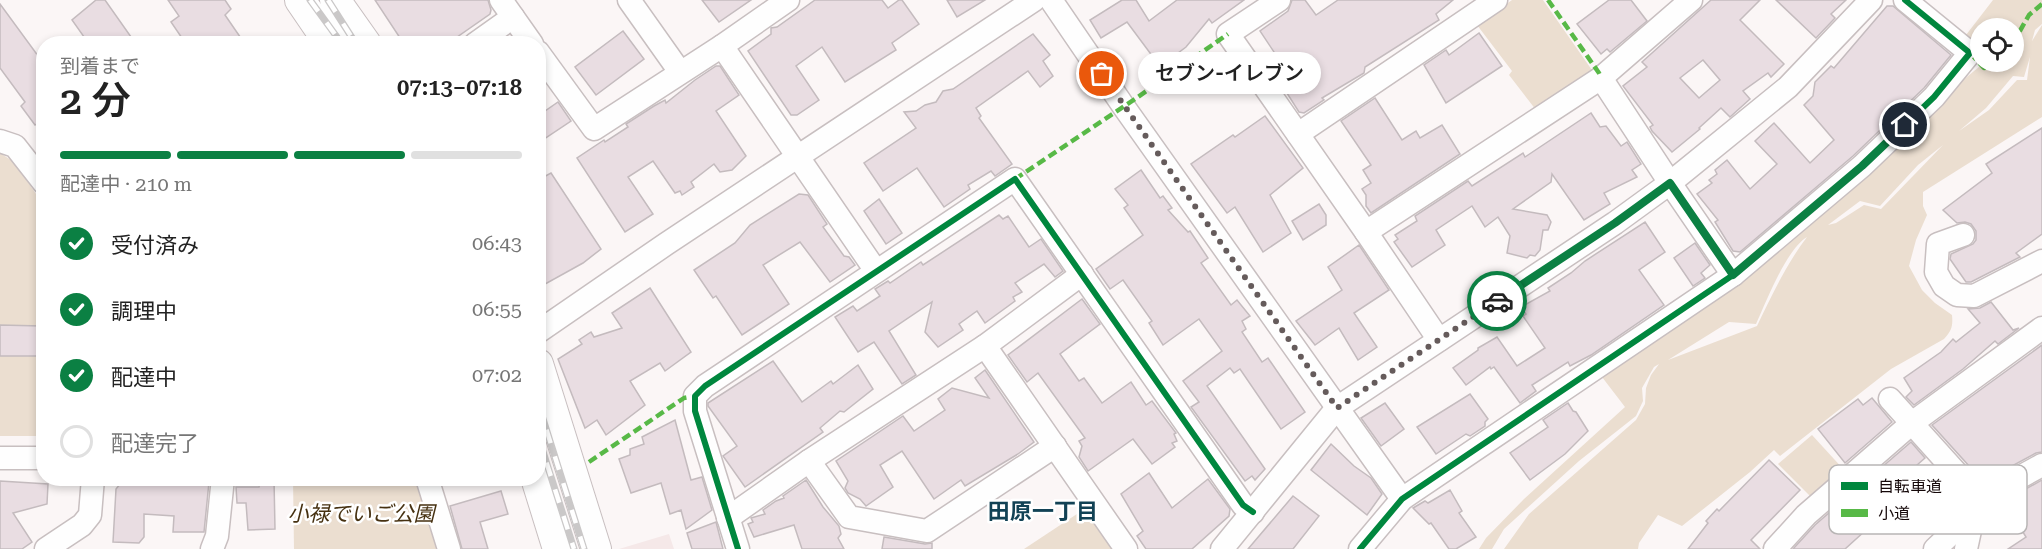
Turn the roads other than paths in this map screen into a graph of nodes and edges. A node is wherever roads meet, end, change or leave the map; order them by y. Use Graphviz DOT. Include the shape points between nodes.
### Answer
graph roads {
  1 [pos="300,0"];
  2 [pos="335,0"];
  3 [pos="629,0"];
  4 [pos="788,0"];
  5 [pos="1034,0"];
  6 [pos="1051,0"];
  7 [pos="1279,0"];
  8 [pos="1496,0"];
  9 [pos="1691,0"];
  10 [pos="1871,0"];
  11 [pos="1905,0"];
  12 [pos="762,7"];
  13 [pos="507,8"];
  14 [pos="325,36"];
  15 [pos="360,36"];
  16 [pos="482,36"];
  17 [pos="526,36"];
  18 [pos="722,46"];
  19 [pos="546,63"];
  20 [pos="680,72"];
  21 [pos="1601,78"];
  22 [pos="1298,134"];
  23 [pos="0,141"];
  24 [pos="798,157"];
  25 [pos="36,173"];
  26 [pos="1670,183"];
  27 [pos="1366,232"];
  28 [pos="1963,235"];
  29 [pos="2042,261"];
  30 [pos="876,271"];
  31 [pos="1082,274"];
  32 [pos="1733,275"];
  33 [pos="546,327"];
  34 [pos="2042,328"];
  35 [pos="1438,340"];
  36 [pos="985,346"];
  37 [pos="546,390"];
  38 [pos="1890,399"];
  39 [pos="1337,408"];
  40 [pos="1912,423"];
  41 [pos="1054,447"];
  42 [pos="0,458"];
  43 [pos="36,458"];
  44 [pos="809,461"];
  45 [pos="1864,465"];
  46 [pos="1945,465"];
  47 [pos="2042,465"];
  48 [pos="2027,474"];
  49 [pos="92,486"];
  50 [pos="223,486"];
  51 [pos="429,486"];
  52 [pos="538,486"];
  53 [pos="1829,495"];
  54 [pos="1402,499"];
  55 [pos="1252,512"];
  56 [pos="728,518"];
  57 [pos="1949,534"];
  58 [pos="1970,534"];
  59 [pos="926,540"];
  60 [pos="46,549"];
  61 [pos="212,549"];
  62 [pos="449,549"];
  63 [pos="558,549"];
  64 [pos="596,549"];
  65 [pos="738,549"];
  66 [pos="1126,549"];
  67 [pos="1222,549"];
  68 [pos="1360,549"];
  69 [pos="1775,549"];
  70 [pos="1935,549"];
  71 [pos="1966,549"];
  1 -- 14 [label="main road"];
  2 -- 15 [label="main road"];
  3 -- 20 [label="street"];
  4 -- 12 [label="street"];
  5 -- 24 [label="street"];
  6 -- 39 [label="street"];
  7 -- 22 [label="street" via="1228,34"];
  8 -- 22 [label="street"];
  9 -- 21 [label="street"];
  10 -- 26 [label="street" via="1788,87"];
  11 -- 32 [label="street" via="1970,53 1934,97 1862,166"];
  12 -- 18 [label="street"];
  13 -- 16 [label="street"];
  13 -- 17 [label="street"];
  18 -- 20 [label="street"];
  18 -- 24 [label="street"];
  19 -- 20 [label="street" via="594,129"];
  21 -- 26 [label="street"];
  21 -- 27 [label="street"];
  22 -- 27 [label="street"];
  23 -- 25 [label="street" via="15,146"];
  24 -- 30 [label="street"];
  24 -- 33 [label="street"];
  26 -- 32 [label="street"];
  26 -- 35 [label="street"];
  27 -- 35 [label="street"];
  28 -- 29 [label="street" via="1938,244 1936,272 1944,286 1957,295 1974,296"];
  30 -- 31 [label="street" via="1015,179"];
  30 -- 56 [label="street" via="695,396 695,411"];
  31 -- 36 [label="street"];
  31 -- 55 [label="street" via="1243,505"];
  32 -- 54 [label="street"];
  34 -- 40 [label="street"];
  35 -- 39 [label="street"];
  36 -- 41 [label="street"];
  36 -- 44 [label="street"];
  37 -- 64 [label="main road"];
  38 -- 40 [label="street"];
  39 -- 54 [label="street"];
  39 -- 55 [label="street"];
  40 -- 45 [label="street"];
  40 -- 46 [label="street"];
  41 -- 59 [label="street"];
  41 -- 66 [label="street"];
  42 -- 43 [label="street"];
  44 -- 56 [label="street"];
  44 -- 59 [label="street" via="849,517"];
  47 -- 48 [label="street"];
  49 -- 60 [label="street" via="90,515 82,525"];
  50 -- 61 [label="street"];
  51 -- 62 [label="street"];
  52 -- 63 [label="main road"];
  53 -- 69 [label="street"];
  54 -- 68 [label="street"];
  55 -- 67 [label="street"];
  56 -- 65 [label="street"];
  57 -- 70 [label="street"];
  58 -- 71 [label="street"];
}
